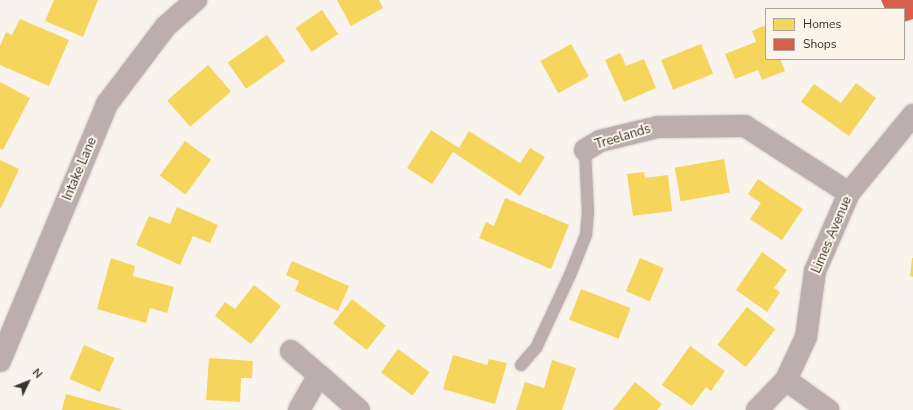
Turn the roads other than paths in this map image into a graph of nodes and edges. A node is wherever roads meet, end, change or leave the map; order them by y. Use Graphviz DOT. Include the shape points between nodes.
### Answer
graph roads {
  1 [pos="196,0"];
  2 [pos="913,115"];
  3 [pos="585,150"];
  4 [pos="849,193"];
  5 [pos="291,351"];
  6 [pos="0,361"];
  7 [pos="521,364"];
  8 [pos="319,375"];
  9 [pos="786,380"];
  10 [pos="299,410"];
  11 [pos="359,410"];
  12 [pos="757,410"];
  13 [pos="828,410"];
  1 -- 6 [label="street, Intake Lane" via="166,26 107,104"];
  2 -- 4 [label="street, Limes Avenue"];
  3 -- 4 [label="street, Treelands" via="600,141 658,127 745,126"];
  3 -- 7 [label="lane, Treelands" via="588,212 586,235 536,348"];
  4 -- 9 [label="street, Limes Avenue" via="815,271 806,337"];
  5 -- 8 [label="street"];
  8 -- 10 [label="street"];
  8 -- 11 [label="street"];
  9 -- 12 [label="street, Limes Avenue"];
  9 -- 13 [label="street"];
}
